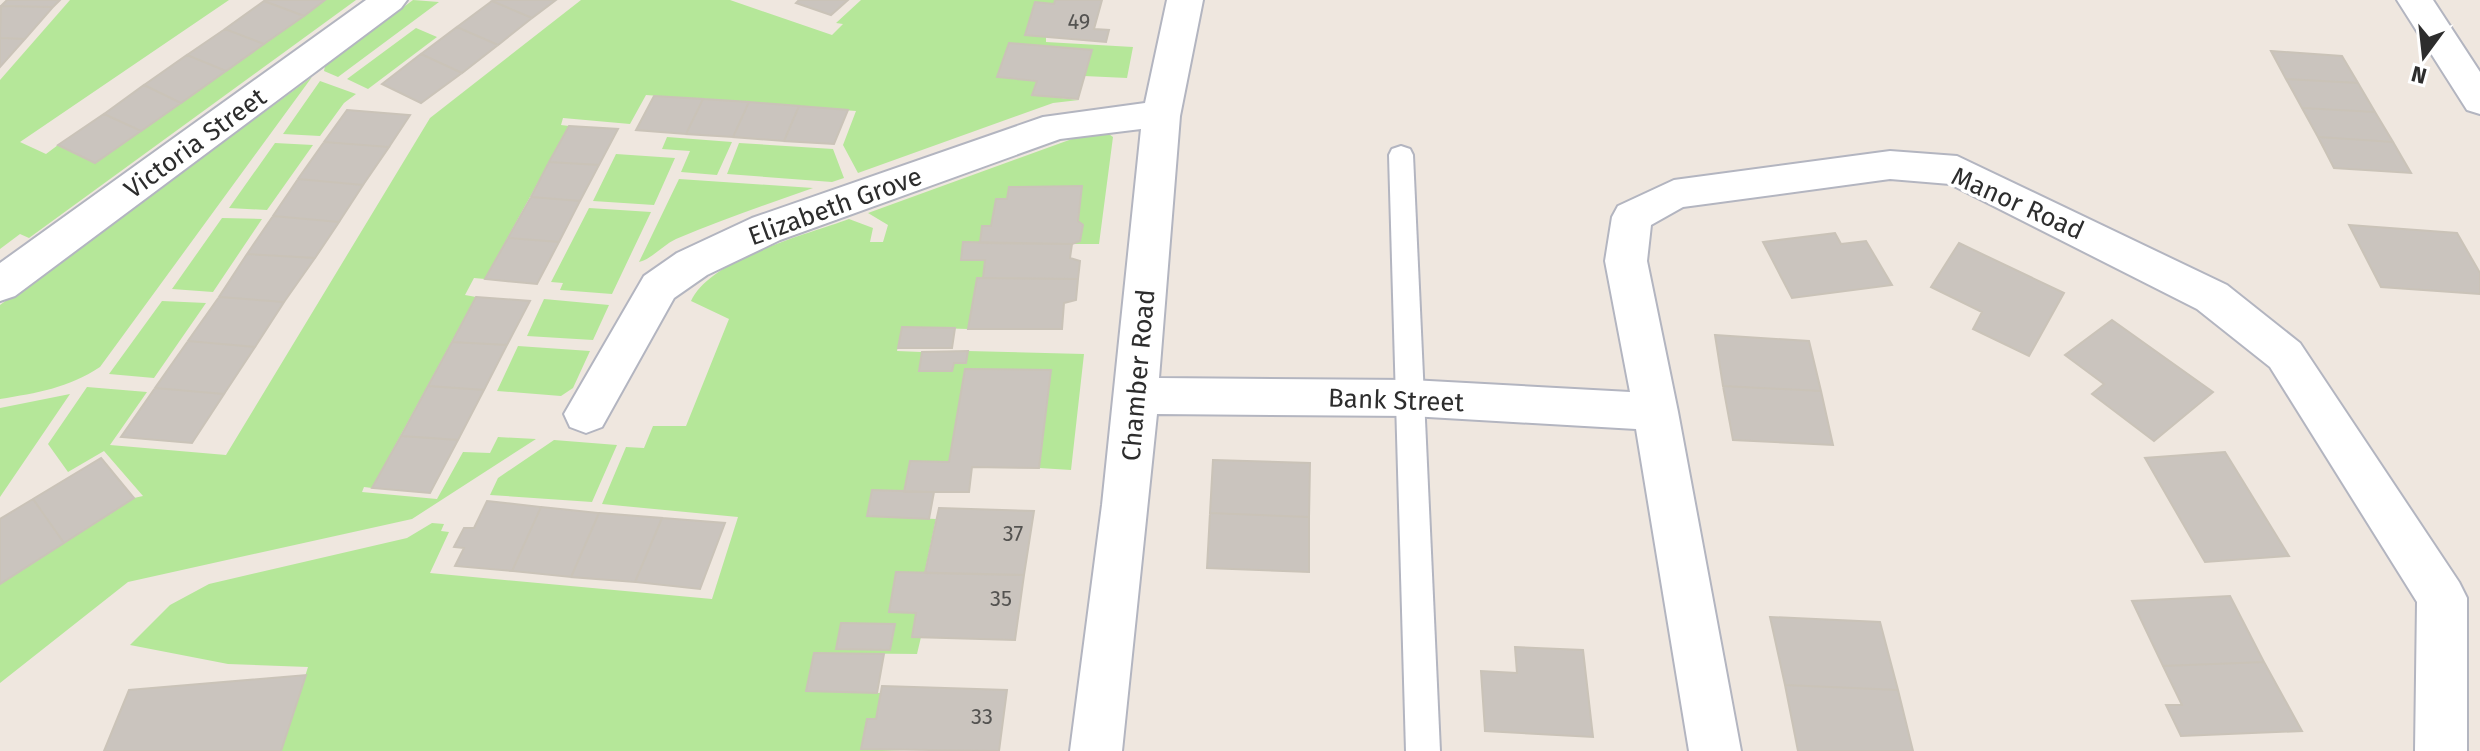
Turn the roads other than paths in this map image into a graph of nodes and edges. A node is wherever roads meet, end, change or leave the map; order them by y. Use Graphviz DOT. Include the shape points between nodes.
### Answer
graph roads {
  1 [pos="389,0"];
  2 [pos="1185,0"];
  3 [pos="2415,0"];
  4 [pos="2480,101"];
  5 [pos="1161,116"];
  6 [pos="1401,155"];
  7 [pos="0,285"];
  8 [pos="1136,396"];
  9 [pos="1411,398"];
  10 [pos="1656,412"];
  11 [pos="586,414"];
  12 [pos="2461,601"];
  13 [pos="1096,751"];
  14 [pos="1423,751"];
  15 [pos="1715,751"];
  16 [pos="2441,751"];
  1 -- 7 [label="street, Victoria Street"];
  2 -- 5 [label="street, Chamber Road"];
  3 -- 4 [label="street"];
  5 -- 8 [label="street, Chamber Road"];
  5 -- 11 [label="street, Elizabeth Grove" via="1056,126 766,229 692,264 659,287"];
  6 -- 9 [label="lane"];
  8 -- 9 [label="street, Bank Street"];
  8 -- 13 [label="street, Chamber Road"];
  9 -- 10 [label="street, Bank Street"];
  9 -- 14 [label="lane"];
  10 -- 12 [label="street, Manor Road" via="1626,261 1632,217 1674,194 1890,165 1957,170 2212,297 2285,355"];
  10 -- 15 [label="street, Manor Road"];
  12 -- 16 [label="street, Manor Road"];
}
